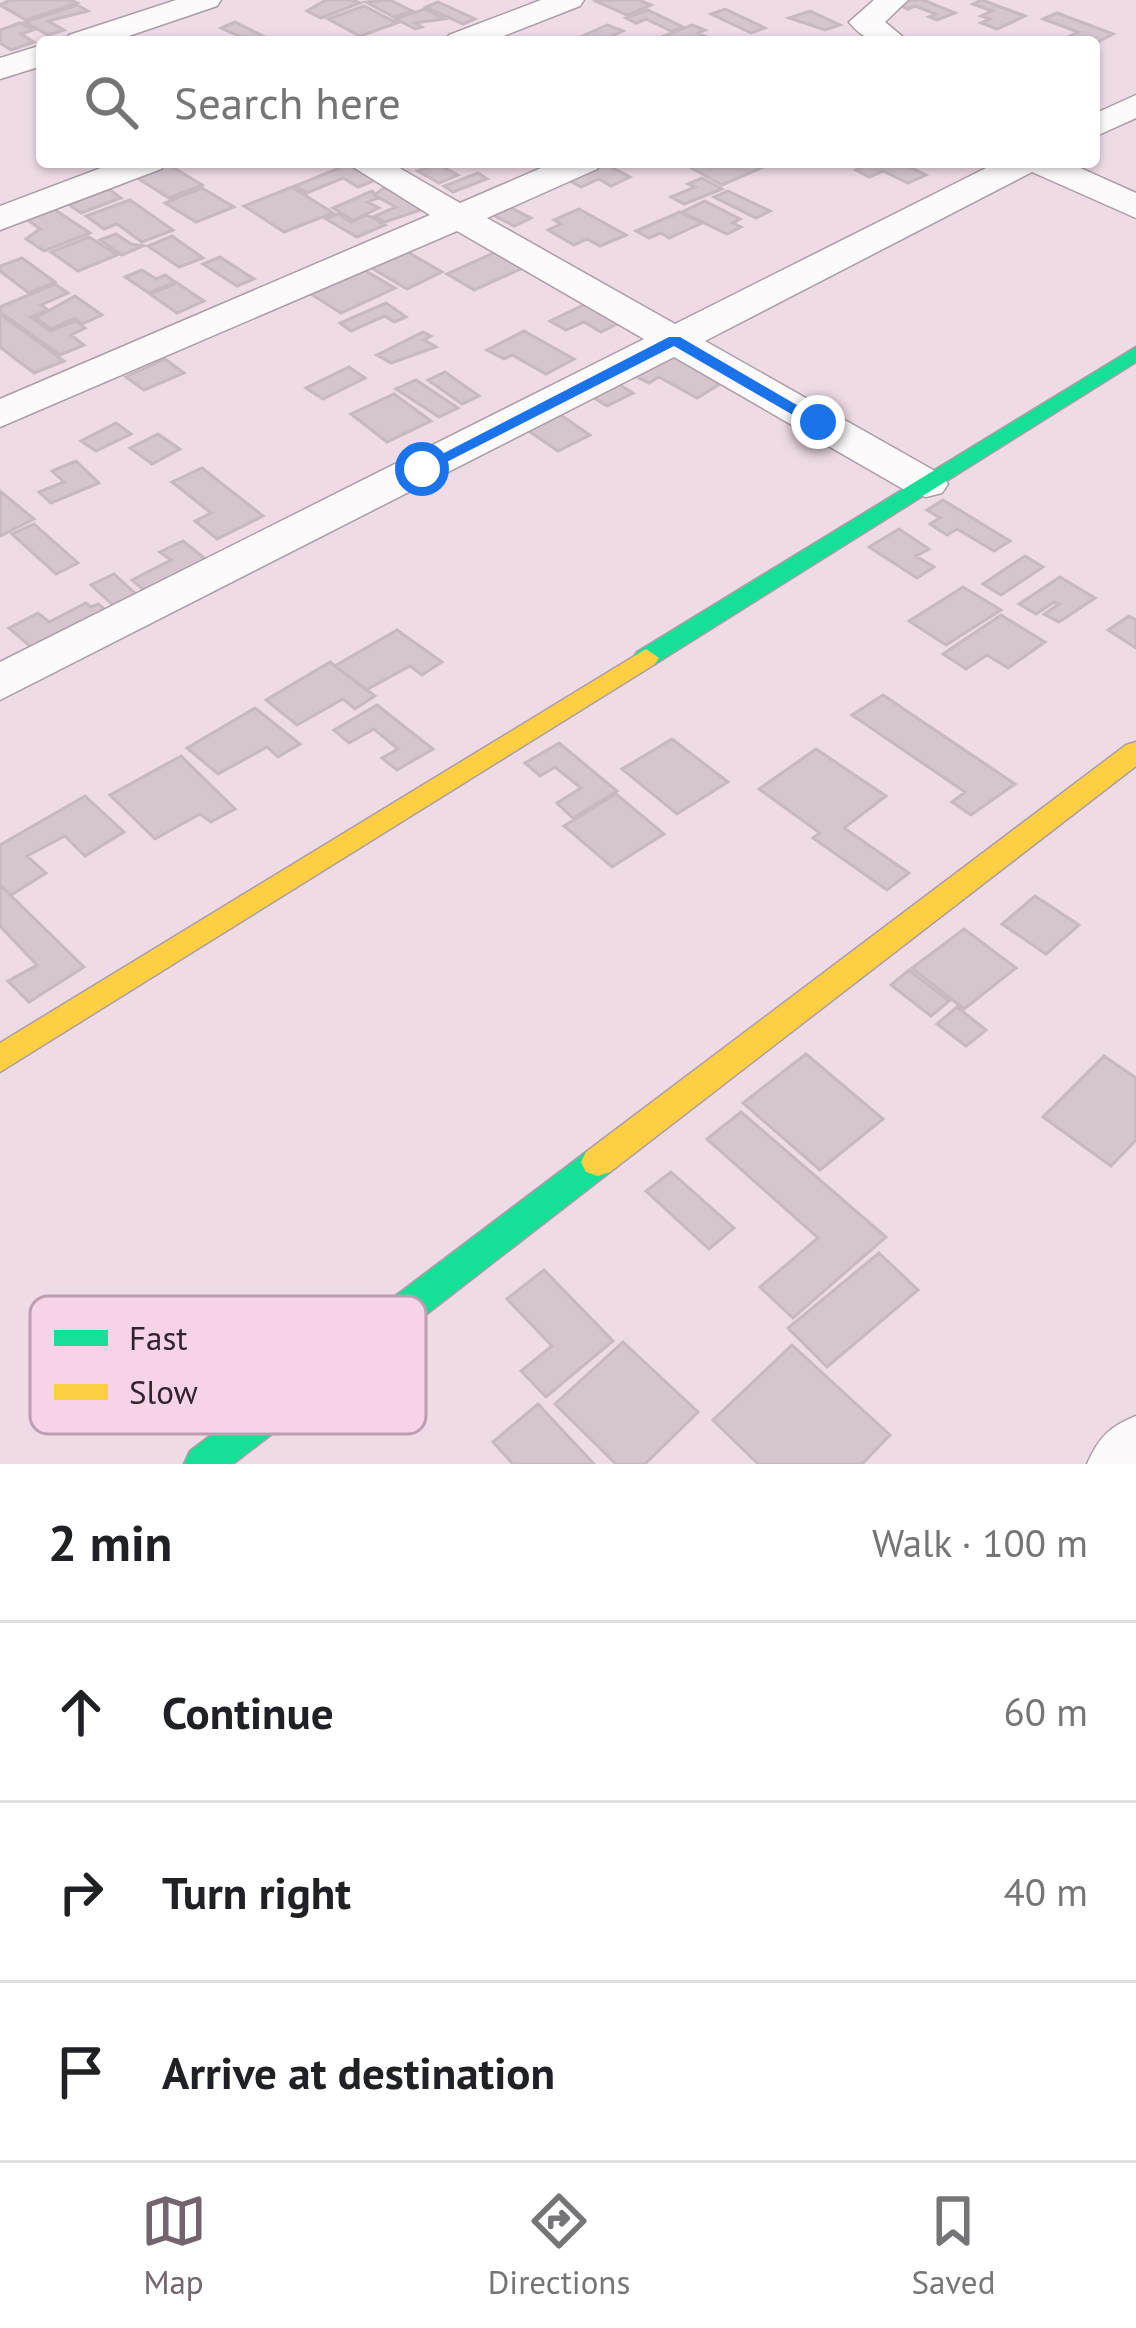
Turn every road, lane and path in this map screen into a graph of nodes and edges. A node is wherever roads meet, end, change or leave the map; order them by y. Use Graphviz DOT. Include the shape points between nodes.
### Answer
graph roads {
  1 [pos="206,0"];
  2 [pos="569,0"];
  3 [pos="893,0"];
  4 [pos="98,9"];
  5 [pos="139,34"];
  6 [pos="476,36"];
  7 [pos="874,36"];
  8 [pos="36,57"];
  9 [pos="0,69"];
  10 [pos="1136,105"];
  11 [pos="1100,124"];
  12 [pos="132,168"];
  13 [pos="373,168"];
  14 [pos="571,168"];
  15 [pos="1013,168"];
  16 [pos="1051,168"];
  17 [pos="1136,207"];
  18 [pos="459,217"];
  19 [pos="0,219"];
  20 [pos="674,340"];
  21 [pos="1136,353"];
  22 [pos="0,414"];
  23 [pos="926,484"];
  24 [pos="0,683"];
  25 [pos="1136,752"];
  26 [pos="0,1059"];
  27 [pos="423,1296"];
  28 [pos="242,1434"];
  29 [pos="1136,1450"];
  30 [pos="203,1464"];
  31 [pos="1123,1464"];
  1 -- 5 [label="street"];
  2 -- 6 [label="street"];
  3 -- 7 [label="street" via="865,22"];
  4 -- 5 [label="street"];
  8 -- 9 [label="street"];
  10 -- 11 [label="street"];
  12 -- 19 [label="street"];
  13 -- 18 [label="street"];
  14 -- 18 [label="street"];
  15 -- 20 [label="street"];
  16 -- 17 [label="street"];
  18 -- 20 [label="street"];
  18 -- 22 [label="street"];
  20 -- 23 [label="street"];
  20 -- 24 [label="street"];
  21 -- 23 [label="street"];
  23 -- 26 [label="street"];
  25 -- 27 [label="street"];
  28 -- 30 [label="street"];
  29 -- 31 [label="street"];
}
